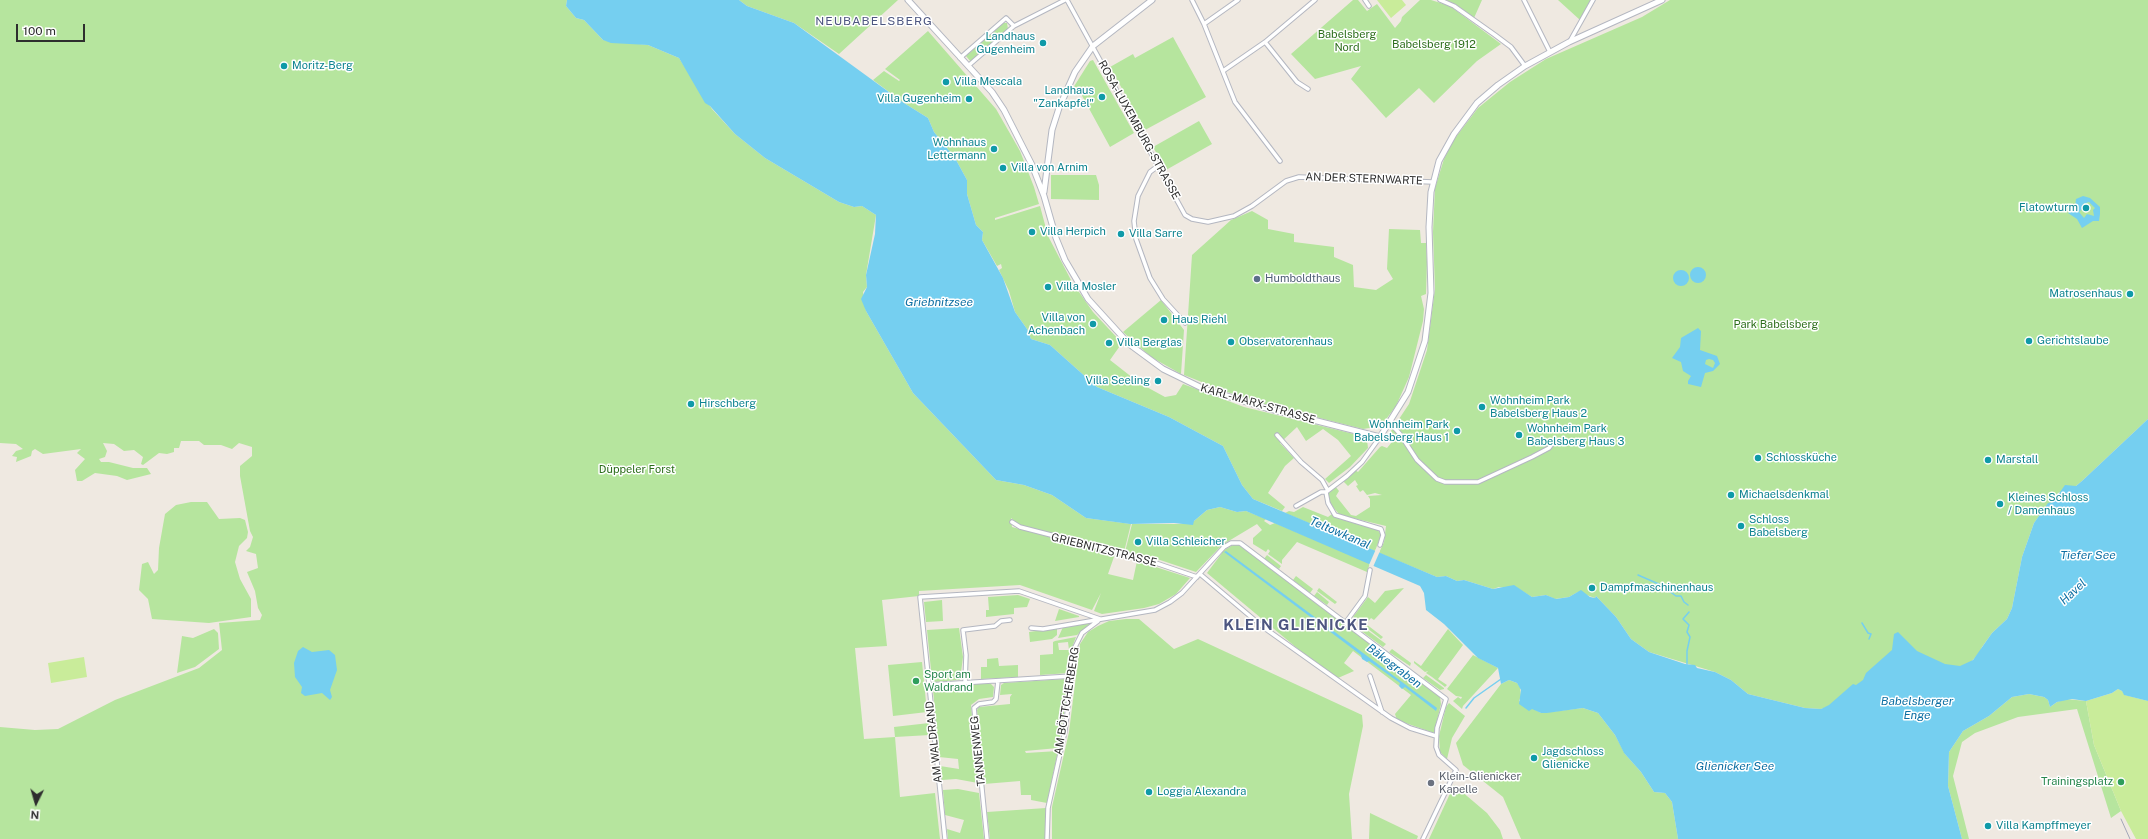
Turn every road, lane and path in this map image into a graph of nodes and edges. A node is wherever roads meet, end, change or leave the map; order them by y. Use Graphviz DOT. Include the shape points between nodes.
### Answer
graph roads {
  1 [pos="908,0"];
  2 [pos="1066,0"];
  3 [pos="1152,0"];
  4 [pos="1192,0"];
  5 [pos="1238,0"];
  6 [pos="1315,0"];
  7 [pos="1365,0"];
  8 [pos="1440,0"];
  9 [pos="1524,0"];
  10 [pos="1593,0"];
  11 [pos="1662,0"];
  12 [pos="1369,6"];
  13 [pos="1204,24"];
  14 [pos="1014,26"];
  15 [pos="1265,42"];
  16 [pos="1569,42"];
  17 [pos="1093,46"];
  18 [pos="1550,52"];
  19 [pos="960,58"];
  20 [pos="968,66"];
  21 [pos="1525,66"];
  22 [pos="1223,71"];
  23 [pos="1308,88"];
  24 [pos="1280,161"];
  25 [pos="1158,166"];
  26 [pos="1433,182"];
  27 [pos="1044,196"];
  28 [pos="1234,216"];
  29 [pos="1185,323"];
  30 [pos="1390,423"];
  31 [pos="1277,435"];
  32 [pos="1380,438"];
  33 [pos="1552,444"];
  34 [pos="1326,490"];
  35 [pos="1296,506"];
  36 [pos="1012,522"];
  37 [pos="1380,545"];
  38 [pos="1370,570"];
  39 [pos="1199,575"];
  40 [pos="1010,620"];
  41 [pos="1101,620"];
  42 [pos="1346,622"];
  43 [pos="1031,628"];
  44 [pos="1072,676"];
  45 [pos="1370,676"];
  46 [pos="998,680"];
  47 [pos="965,683"];
  48 [pos="928,685"];
  49 [pos="1382,712"];
  50 [pos="1436,736"];
  51 [pos="945,839"];
  52 [pos="987,839"];
  53 [pos="1047,839"];
  54 [pos="1423,839"];
  1 -- 19 [label="street, KARL-MARX-STRASSE"];
  2 -- 14 [label="street"];
  2 -- 17 [label="street, ROSA-LUXEMBURG-STRASSE"];
  3 -- 17 [label="street"];
  4 -- 13 [label="street"];
  5 -- 13 [label="street"];
  6 -- 15 [label="street"];
  7 -- 12 [label="street"];
  8 -- 21 [label="street" via="1454,6 1511,47"];
  9 -- 18 [label="street"];
  10 -- 16 [label="street"];
  11 -- 16 [label="street"];
  13 -- 22 [label="street"];
  14 -- 19 [label="street" via="1006,18"];
  14 -- 20 [label="street"];
  15 -- 22 [label="street"];
  15 -- 23 [label="street" via="1297,82"];
  16 -- 18 [label="street"];
  17 -- 25 [label="street, ROSA-LUXEMBURG-STRASSE"];
  17 -- 27 [label="street" via="1075,72 1059,108 1048,153"];
  18 -- 21 [label="street"];
  19 -- 20 [label="street, KARL-MARX-STRASSE"];
  20 -- 27 [label="street, KARL-MARX-STRASSE" via="992,92 1009,117"];
  21 -- 26 [label="street" via="1487,94 1468,114 1446,148"];
  22 -- 24 [label="street" via="1235,102"];
  25 -- 28 [label="street, ROSA-LUXEMBURG-STRASSE" via="1188,217 1208,222"];
  25 -- 29 [label="street" via="1150,172 1138,196 1134,222 1136,239 1145,267 1154,284 1170,308"];
  26 -- 28 [label="street, AN DER STERNWARTE" via="1293,178"];
  26 -- 30 [label="street" via="1429,228 1432,293 1425,341 1408,392"];
  27 -- 32 [label="street, KARL-MARX-STRASSE" via="1063,255 1088,299 1114,329 1146,357 1182,379 1215,393"];
  30 -- 32 [label="street"];
  30 -- 33 [label="street" via="1417,460 1437,479 1444,482 1466,483 1486,479 1549,448"];
  31 -- 34 [label="street" via="1301,462 1322,480"];
  32 -- 34 [label="street" via="1355,468"];
  34 -- 35 [label="street"];
  34 -- 37 [label="street" via="1328,503 1335,515 1381,530 1383,535"];
  36 -- 39 [label="street, GRIEBNITZSTRASSE" via="1020,528 1144,558"];
  38 -- 42 [label="street" via="1365,596"];
  39 -- 41 [label="street" via="1182,593 1162,606"];
  39 -- 42 [label="street" via="1224,547 1231,543 1240,543"];
  39 -- 49 [label="street, GRIEBNITZSTRASSE" via="1263,626"];
  40 -- 47 [label="street" via="1001,621 995,626 963,630 966,655"];
  41 -- 43 [label="street" via="1043,629"];
  41 -- 44 [label="street, AM BÖTTCHERBERG" via="1086,629 1078,640"];
  41 -- 48 [label="street, AM WALDRAND" via="1019,591 920,597"];
  42 -- 50 [label="street" via="1446,699"];
  44 -- 46 [label="street"];
  44 -- 53 [label="street, AM BÖTTCHERBERG" via="1065,731 1048,808"];
  45 -- 49 [label="street"];
  46 -- 47 [label="street"];
  46 -- 52 [label="street, TANNENWEG" via="996,699 974,708"];
  47 -- 48 [label="street"];
  48 -- 51 [label="street, AM WALDRAND"];
  49 -- 50 [label="street, GRIEBNITZSTRASSE" via="1404,725"];
  50 -- 54 [label="street" via="1439,755 1456,770"];
}
